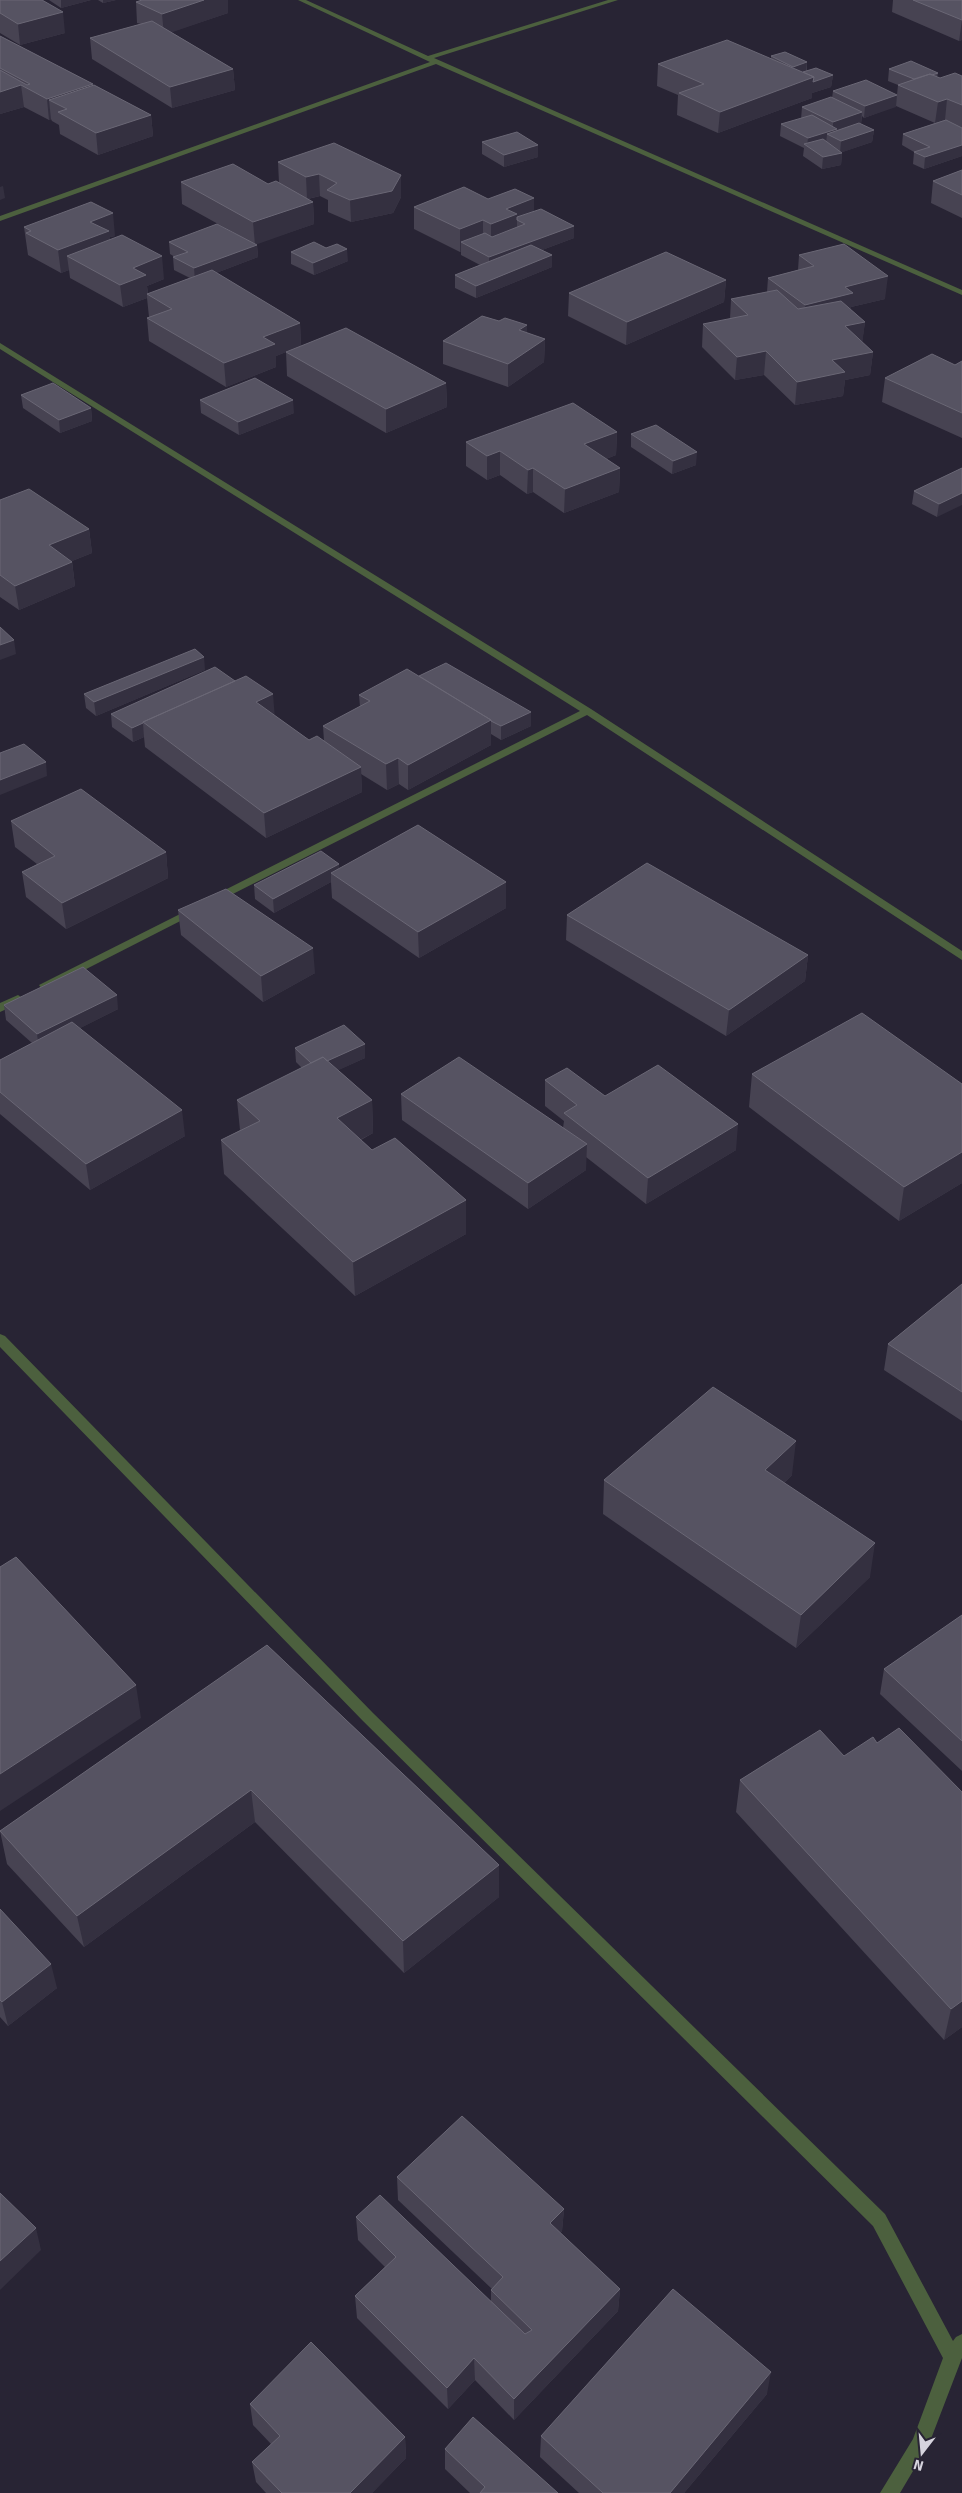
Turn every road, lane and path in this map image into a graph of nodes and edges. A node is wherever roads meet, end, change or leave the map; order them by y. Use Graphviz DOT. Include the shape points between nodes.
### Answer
graph roads {
  1 [pos="301,0"];
  2 [pos="615,0"];
  3 [pos="432,60"];
  4 [pos="0,219"];
  5 [pos="962,293"];
  6 [pos="0,345"];
  7 [pos="587,711"];
  8 [pos="962,956"];
  9 [pos="0,1008"];
  10 [pos="0,1339"];
  11 [pos="957,2350"];
  12 [pos="889,2493"];
  1 -- 3 [label="street"];
  2 -- 3 [label="street"];
  3 -- 4 [label="street"];
  3 -- 5 [label="street"];
  6 -- 7 [label="street"];
  7 -- 8 [label="street"];
  7 -- 9 [label="street"];
  10 -- 11 [label="street" via="368,1717 879,2220"];
  11 -- 12 [label="street" via="920,2444"];
}
